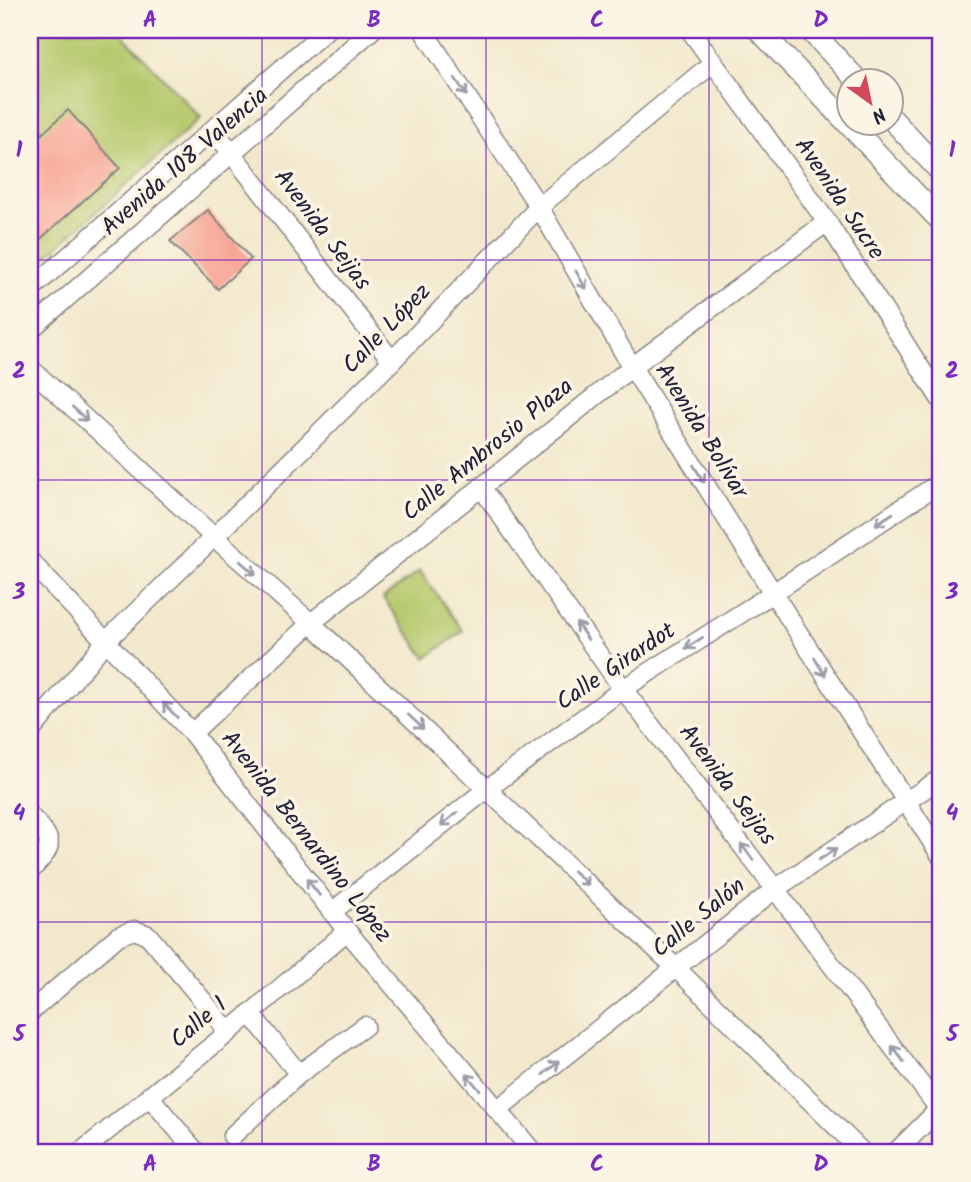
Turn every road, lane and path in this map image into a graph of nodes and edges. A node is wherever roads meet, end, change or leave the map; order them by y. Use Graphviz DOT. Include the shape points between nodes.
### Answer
graph roads {
  1 [pos="326,30"];
  2 [pos="372,30"];
  3 [pos="424,30"];
  4 [pos="690,30"];
  5 [pos="759,30"];
  6 [pos="810,30"];
  7 [pos="714,62"];
  8 [pos="844,66"];
  9 [pos="904,129"];
  10 [pos="213,130"];
  11 [pos="233,153"];
  12 [pos="937,159"];
  13 [pos="539,207"];
  14 [pos="941,221"];
  15 [pos="827,222"];
  16 [pos="30,290"];
  17 [pos="30,330"];
  18 [pos="391,361"];
  19 [pos="632,367"];
  20 [pos="30,368"];
  21 [pos="941,400"];
  22 [pos="941,482"];
  23 [pos="481,487"];
  24 [pos="214,537"];
  25 [pos="30,561"];
  26 [pos="773,593"];
  27 [pos="311,623"];
  28 [pos="105,642"];
  29 [pos="623,689"];
  30 [pos="30,732"];
  31 [pos="192,733"];
  32 [pos="941,778"];
  33 [pos="486,789"];
  34 [pos="906,803"];
  35 [pos="30,816"];
  36 [pos="941,856"];
  37 [pos="30,871"];
  38 [pos="775,889"];
  39 [pos="333,911"];
  40 [pos="347,931"];
  41 [pos="676,968"];
  42 [pos="30,1012"];
  43 [pos="250,1013"];
  44 [pos="365,1026"];
  45 [pos="229,1032"];
  46 [pos="299,1074"];
  47 [pos="149,1096"];
  48 [pos="940,1108"];
  49 [pos="497,1110"];
  50 [pos="232,1136"];
  51 [pos="81,1152"];
  52 [pos="196,1152"];
  53 [pos="533,1152"];
  54 [pos="862,1152"];
  55 [pos="896,1152"];
  1 -- 10 [label="street, Avenida 108 Valencia"];
  2 -- 11 [label="street, Avenida 108 Valencia"];
  3 -- 13 [label="street, Avenida Bolívar, one-way"];
  4 -- 7 [label="street, Avenida Sucre"];
  5 -- 14 [label="main road"];
  6 -- 8 [label="main road"];
  7 -- 13 [label="street, Calle López"];
  7 -- 15 [label="street, Avenida Sucre"];
  9 -- 12 [label="main road"];
  10 -- 11 [label="street, Avenida Seijas"];
  10 -- 16 [label="street, Avenida 108 Valencia"];
  11 -- 17 [label="street, Avenida 108 Valencia"];
  11 -- 18 [label="street, Avenida Seijas"];
  13 -- 18 [label="street, Calle López"];
  13 -- 19 [label="street, Avenida Bolívar, one-way"];
  15 -- 19 [label="street, Calle Ambrosio Plaza"];
  15 -- 21 [label="street, Avenida Sucre"];
  18 -- 24 [label="street, Calle López"];
  19 -- 23 [label="street, Calle Ambrosio Plaza"];
  19 -- 26 [label="street, Avenida Bolívar, one-way"];
  20 -- 24 [label="street, one-way"];
  22 -- 26 [label="street, Calle Girardot, one-way"];
  23 -- 27 [label="street, Calle Ambrosio Plaza"];
  29 -- 23 [label="street, Avenida Seijas, one-way"];
  24 -- 27 [label="street, one-way"];
  24 -- 28 [label="street, Calle López"];
  25 -- 28 [label="street, Avenida Bernardino López"];
  26 -- 29 [label="street, Calle Girardot, one-way"];
  26 -- 34 [label="street, Avenida Bolívar, one-way"];
  27 -- 31 [label="street, Calle Ambrosio Plaza"];
  27 -- 33 [label="street, one-way"];
  28 -- 30 [label="street, Calle López"];
  31 -- 28 [label="street, Avenida Bernardino López, one-way"];
  29 -- 33 [label="street, Calle Girardot"];
  38 -- 29 [label="street, Avenida Seijas, one-way"];
  39 -- 31 [label="street, Avenida Bernardino López, one-way"];
  32 -- 34 [label="street, Calle Salón"];
  33 -- 39 [label="street, Calle Girardot, one-way"];
  33 -- 41 [label="street, one-way"];
  34 -- 36 [label="street, Avenida Bolívar"];
  38 -- 34 [label="street, Calle Salón, one-way"];
  35 -- 37 [label="street" via="49,841 47,853"];
  38 -- 41 [label="street, Calle Salón"];
  48 -- 38 [label="street, Avenida Seijas, one-way"];
  39 -- 40 [label="street, Avenida Bernardino López"];
  40 -- 43 [label="street, Calle 1"];
  49 -- 40 [label="street, Avenida Bernardino López, one-way"];
  49 -- 41 [label="street, Calle Salón, one-way"];
  41 -- 54 [label="street"];
  42 -- 45 [label="street" via="118,936 134,930 148,935"];
  43 -- 45 [label="street, Calle 1"];
  43 -- 46 [label="street"];
  44 -- 46 [label="street"];
  45 -- 47 [label="street, Calle 1"];
  46 -- 50 [label="street"];
  47 -- 51 [label="street, Calle 1"];
  47 -- 52 [label="street"];
  48 -- 55 [label="street"];
  49 -- 53 [label="street, Avenida Bernardino López"];
}
